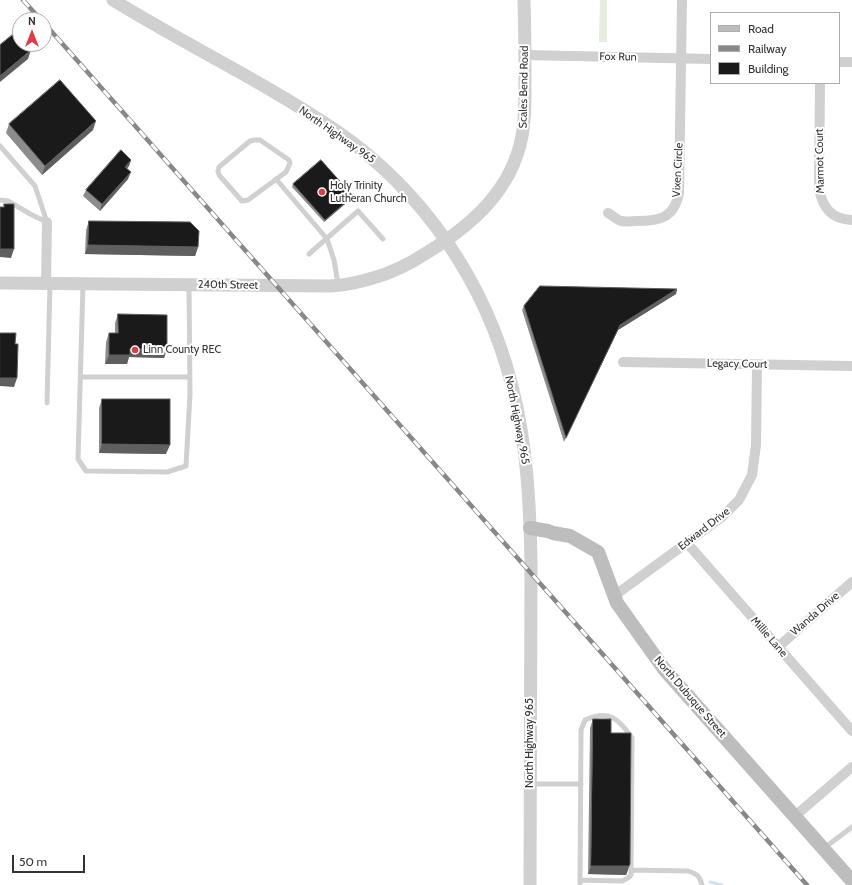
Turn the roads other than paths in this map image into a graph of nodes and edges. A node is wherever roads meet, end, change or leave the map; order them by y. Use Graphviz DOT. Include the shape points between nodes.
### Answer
graph roads {
  1 [pos="113,0"];
  2 [pos="524,0"];
  3 [pos="682,0"];
  4 [pos="525,55"];
  5 [pos="681,58"];
  6 [pos="710,59"];
  7 [pos="840,62"];
  8 [pos="852,62"];
  9 [pos="820,84"];
  10 [pos="0,146"];
  11 [pos="276,179"];
  12 [pos="0,200"];
  13 [pos="608,213"];
  14 [pos="852,220"];
  15 [pos="47,222"];
  16 [pos="327,239"];
  17 [pos="383,239"];
  18 [pos="447,241"];
  19 [pos="309,254"];
  20 [pos="0,282"];
  21 [pos="48,283"];
  22 [pos="83,284"];
  23 [pos="189,284"];
  24 [pos="338,285"];
  25 [pos="623,362"];
  26 [pos="757,365"];
  27 [pos="852,366"];
  28 [pos="81,377"];
  29 [pos="189,377"];
  30 [pos="48,403"];
  31 [pos="530,528"];
  32 [pos="687,543"];
  33 [pos="852,582"];
  34 [pos="614,596"];
  35 [pos="778,647"];
  36 [pos="852,730"];
  37 [pos="852,767"];
  38 [pos="530,784"];
  39 [pos="581,784"];
  40 [pos="795,816"];
  41 [pos="852,827"];
  42 [pos="823,849"];
  43 [pos="631,870"];
  44 [pos="852,881"];
  45 [pos="580,883"];
  46 [pos="530,885"];
  47 [pos="702,885"];
  1 -- 18 [label="street, North Highway 965" via="297,106 350,140 386,171 414,200"];
  2 -- 4 [label="street, Scales Bend Road"];
  3 -- 5 [label="street"];
  4 -- 5 [label="street, Fox Run"];
  4 -- 18 [label="street, Scales Bend Road" via="523,129 514,165 492,201"];
  5 -- 6 [label="street, Fox Run"];
  5 -- 13 [label="street, Vixen Circle" via="677,203 671,211 653,221 621,221"];
  7 -- 8 [label="street"];
  9 -- 14 [label="street, Marmot Court" via="821,198 826,209 833,215 844,220"];
  10 -- 15 [label="lane" via="35,186"];
  11 -- 11 [label="lane" via="286,172 289,160 260,140 250,141 219,167 218,171 242,201 248,200"];
  11 -- 16 [label="lane"];
  12 -- 15 [label="lane" via="8,201"];
  15 -- 21 [label="street"];
  16 -- 17 [label="lane" via="358,211"];
  16 -- 19 [label="lane"];
  16 -- 24 [label="lane"];
  18 -- 24 [label="street, 240th Street" via="387,273"];
  18 -- 31 [label="street, North Highway 965" via="484,307 504,358 518,411 528,483"];
  20 -- 21 [label="street, 240th Street"];
  21 -- 22 [label="street, 240th Street"];
  21 -- 30 [label="lane"];
  22 -- 23 [label="street, 240th Street"];
  22 -- 28 [label="lane"];
  23 -- 24 [label="street, 240th Street"];
  23 -- 29 [label="lane"];
  25 -- 26 [label="street, Legacy Court"];
  26 -- 27 [label="street, Legacy Court"];
  26 -- 32 [label="street, Edward Drive" via="756,445 752,474 740,500"];
  28 -- 29 [label="lane"];
  28 -- 29 [label="lane" via="78,459 86,471 167,472 186,466"];
  31 -- 34 [label="main road, North Dubuque Street" via="570,536 598,552"];
  31 -- 38 [label="street, North Highway 965"];
  32 -- 34 [label="street, Edward Drive"];
  32 -- 35 [label="street, Millie Lane"];
  33 -- 35 [label="street, Wanda Drive"];
  34 -- 40 [label="main road, North Dubuque Street" via="664,669"];
  35 -- 36 [label="street, Millie Lane"];
  37 -- 40 [label="street"];
  38 -- 39 [label="lane"];
  38 -- 46 [label="street, North Highway 965"];
  39 -- 43 [label="lane" via="581,730 585,720 603,714 619,722 633,742"];
  39 -- 45 [label="lane"];
  40 -- 42 [label="main road, North Dubuque Street"];
  41 -- 42 [label="lane"];
  42 -- 44 [label="main road, North Dubuque Street"];
  43 -- 45 [label="lane" via="631,875 622,881"];
  43 -- 47 [label="lane" via="688,871 696,874"];
}
